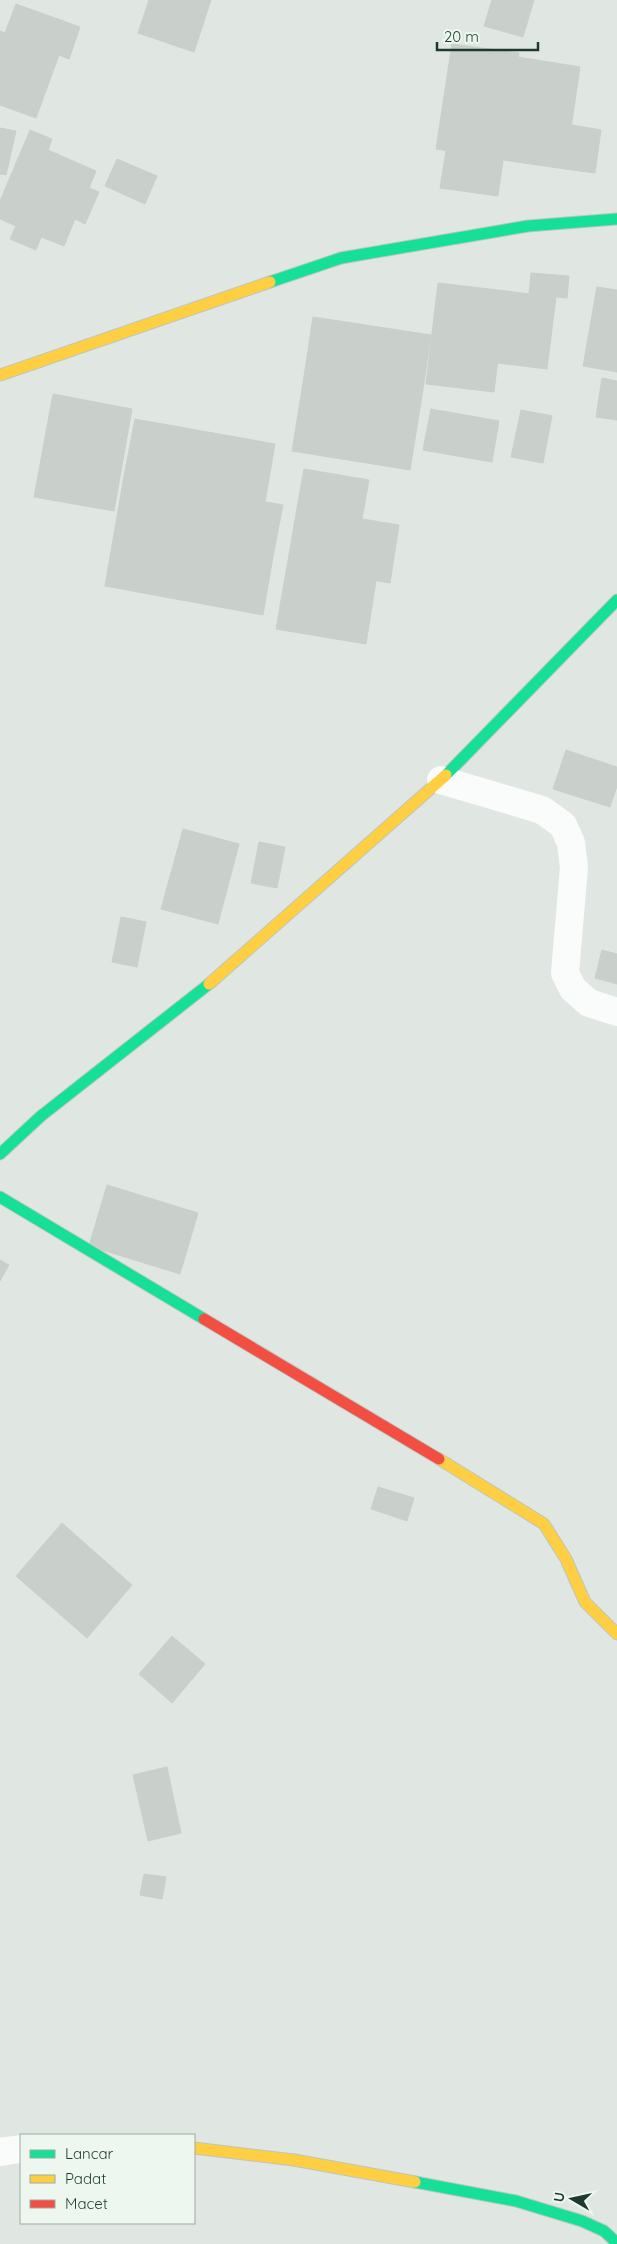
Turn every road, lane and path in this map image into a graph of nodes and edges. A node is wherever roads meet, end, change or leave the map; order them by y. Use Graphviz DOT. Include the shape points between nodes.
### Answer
graph roads {
  1 [pos="617,219"];
  2 [pos="0,375"];
  3 [pos="617,600"];
  4 [pos="441,780"];
  5 [pos="617,1012"];
  6 [pos="0,1154"];
  7 [pos="0,1197"];
  8 [pos="617,1634"];
  9 [pos="195,2148"];
  10 [pos="20,2149"];
  11 [pos="0,2152"];
  12 [pos="617,2243"];
  1 -- 2 [label="street" via="528,226 341,258"];
  3 -- 4 [label="street"];
  4 -- 5 [label="street" via="542,810 562,825 571,843 574,867 565,973 574,989 589,1003"];
  4 -- 6 [label="street" via="191,1000 41,1116"];
  7 -- 8 [label="street" via="544,1524 566,1559 585,1602"];
  9 -- 12 [label="street" via="294,2160 516,2201 582,2221 604,2231"];
  10 -- 11 [label="street"];
}
